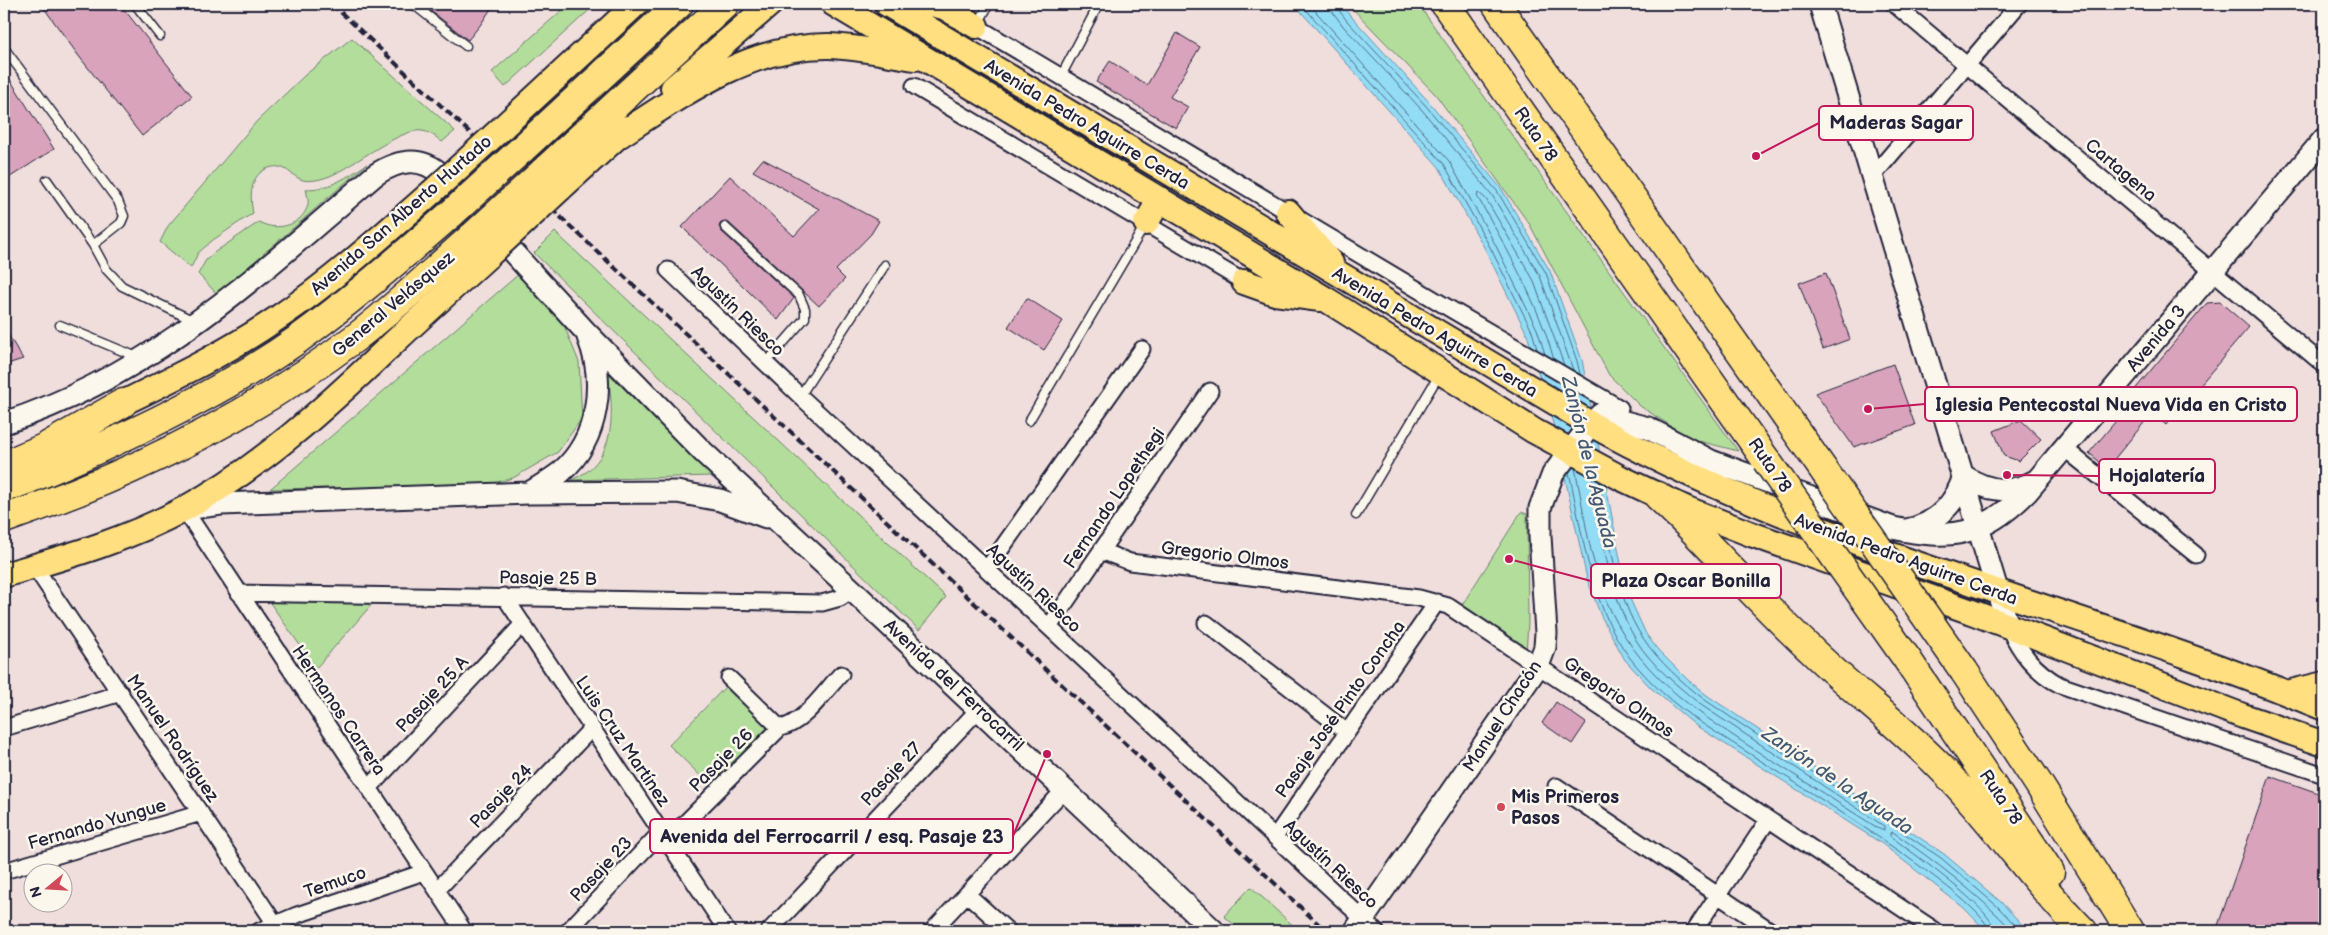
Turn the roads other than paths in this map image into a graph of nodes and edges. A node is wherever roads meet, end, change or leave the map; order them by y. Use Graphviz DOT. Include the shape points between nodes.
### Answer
graph roads {
  1 [pos="136,4"];
  2 [pos="413,4"];
  3 [pos="636,4"];
  4 [pos="679,4"];
  5 [pos="725,4"];
  6 [pos="770,4"];
  7 [pos="834,4"];
  8 [pos="887,4"];
  9 [pos="932,4"];
  10 [pos="989,4"];
  11 [pos="1099,4"];
  12 [pos="1445,4"];
  13 [pos="1820,4"];
  14 [pos="1894,4"];
  15 [pos="2019,4"];
  16 [pos="1502,10"];
  17 [pos="976,26"];
  18 [pos="160,36"];
  19 [pos="466,46"];
  20 [pos="4,48"];
  21 [pos="930,60"];
  22 [pos="1967,65"];
  23 [pos="1061,76"];
  24 [pos="914,86"];
  25 [pos="614,139"];
  26 [pos="2324,139"];
  27 [pos="1872,177"];
  28 [pos="47,180"];
  29 [pos="550,181"];
  30 [pos="1160,199"];
  31 [pos="1288,212"];
  32 [pos="1146,223"];
  33 [pos="725,226"];
  34 [pos="93,245"];
  35 [pos="480,246"];
  36 [pos="885,265"];
  37 [pos="668,270"];
  38 [pos="2213,271"];
  39 [pos="1341,276"];
  40 [pos="1244,282"];
  41 [pos="1327,300"];
  42 [pos="198,322"];
  43 [pos="60,326"];
  44 [pos="585,331"];
  45 [pos="1142,349"];
  46 [pos="144,359"];
  47 [pos="766,363"];
  48 [pos="2324,365"];
  49 [pos="1440,373"];
  50 [pos="1210,390"];
  51 [pos="800,396"];
  52 [pos="123,403"];
  53 [pos="1608,416"];
  54 [pos="1029,421"];
  55 [pos="4,423"];
  56 [pos="2064,448"];
  57 [pos="4,450"];
  58 [pos="1569,452"];
  59 [pos="4,465"];
  60 [pos="1964,476"];
  61 [pos="2038,479"];
  62 [pos="4,488"];
  63 [pos="528,493"];
  64 [pos="1658,496"];
  65 [pos="184,509"];
  66 [pos="1356,515"];
  67 [pos="4,519"];
  68 [pos="780,523"];
  69 [pos="1978,527"];
  70 [pos="1904,531"];
  71 [pos="1101,551"];
  72 [pos="2196,555"];
  73 [pos="34,566"];
  74 [pos="987,569"];
  75 [pos="4,575"];
  76 [pos="852,590"];
  77 [pos="1997,592"];
  78 [pos="239,593"];
  79 [pos="504,596"];
  80 [pos="1437,602"];
  81 [pos="1206,622"];
  82 [pos="523,624"];
  83 [pos="2008,626"];
  84 [pos="1049,627"];
  85 [pos="1538,666"];
  86 [pos="841,674"];
  87 [pos="729,678"];
  88 [pos="2324,684"];
  89 [pos="121,693"];
  90 [pos="2287,693"];
  91 [pos="2324,708"];
  92 [pos="978,709"];
  93 [pos="4,728"];
  94 [pos="592,728"];
  95 [pos="780,728"];
  96 [pos="1347,732"];
  97 [pos="2324,744"];
  98 [pos="2324,775"];
  99 [pos="1556,786"];
  100 [pos="369,788"];
  101 [pos="1064,790"];
  102 [pos="200,813"];
  103 [pos="1768,820"];
  104 [pos="664,837"];
  105 [pos="1274,837"];
  106 [pos="4,871"];
  107 [pos="424,872"];
  108 [pos="437,890"];
  109 [pos="968,894"];
  110 [pos="1718,896"];
  111 [pos="1364,927"];
  112 [pos="278,928"];
  113 [pos="259,931"];
  114 [pos="464,931"];
  115 [pos="568,931"];
  116 [pos="727,931"];
  117 [pos="769,931"];
  118 [pos="932,931"];
  119 [pos="1008,931"];
  120 [pos="1214,931"];
  121 [pos="1694,931"];
  122 [pos="1771,931"];
  123 [pos="1936,931"];
  124 [pos="2083,931"];
  125 [pos="2087,931"];
  126 [pos="2130,931"];
  1 -- 18 [label="lane"];
  2 -- 19 [label="lane"];
  3 -- 52 [label="main road, Avenida San Alberto Hurtado, bridge" via="360,255 278,318 203,364"];
  4 -- 62 [label="highway, General Velásquez, bridge" via="452,213 332,314 216,391 76,460"];
  5 -- 29 [label="highway, General Velásquez"];
  6 -- 25 [label="main road"];
  7 -- 21 [label="main road, Avenida Pedro Aguirre Cerda"];
  8 -- 39 [label="main road, Avenida Pedro Aguirre Cerda"];
  9 -- 17 [label="main road" via="944,7"];
  10 -- 17 [label="lane"];
  11 -- 23 [label="lane"];
  12 -- 125 [label="highway, Ruta 78, bridge" via="1907,660 2001,797"];
  13 -- 27 [label="street"];
  14 -- 22 [label="street, Cartagena"];
  15 -- 22 [label="street"];
  16 -- 126 [label="highway, bridge" via="1964,670"];
  17 -- 23 [label="street, Avenida Pedro Aguirre Cerda"];
  20 -- 34 [label="lane" via="118,201 124,216 121,223"];
  21 -- 25 [label="main road" via="843,47 813,46 781,51 714,77"];
  21 -- 30 [label="main road, Avenida Pedro Aguirre Cerda"];
  22 -- 27 [label="street"];
  22 -- 38 [label="street, Cartagena"];
  23 -- 31 [label="street, Avenida Pedro Aguirre Cerda"];
  24 -- 32 [label="street"];
  25 -- 29 [label="main road"];
  26 -- 38 [label="street, Avenida 3"];
  27 -- 60 [label="street"];
  28 -- 34 [label="lane"];
  29 -- 35 [label="highway, General Velásquez, bridge"];
  30 -- 32 [label="main road"];
  30 -- 41 [label="main road, Avenida Pedro Aguirre Cerda"];
  31 -- 39 [label="main road"];
  31 -- 53 [label="street, Avenida Pedro Aguirre Cerda" via="1519,349"];
  32 -- 40 [label="street"];
  32 -- 54 [label="lane"];
  33 -- 47 [label="lane" via="799,295 805,309 805,318"];
  34 -- 42 [label="lane" via="106,269 122,286"];
  35 -- 65 [label="main road" via="292,436 241,474"];
  35 -- 67 [label="highway, General Velásquez" via="254,406 148,462"];
  36 -- 51 [label="lane"];
  37 -- 47 [label="street, Agustín Riesco"];
  38 -- 48 [label="street, Cartagena"];
  38 -- 56 [label="street, Avenida 3"];
  39 -- 53 [label="main road, Avenida Pedro Aguirre Cerda" via="1536,392"];
  40 -- 41 [label="main road" via="1275,293"];
  41 -- 49 [label="main road, Avenida Pedro Aguirre Cerda"];
  42 -- 44 [label="street, Avenida del Ferrocarril" via="375,175 407,161 426,164 442,175"];
  42 -- 46 [label="street, Avenida del Ferrocarril"];
  43 -- 46 [label="lane"];
  44 -- 63 [label="street" via="598,378 591,426 574,458 562,471"];
  44 -- 68 [label="street, Avenida del Ferrocarril" via="695,444"];
  45 -- 74 [label="street"];
  46 -- 55 [label="street, Avenida del Ferrocarril" via="88,390"];
  47 -- 51 [label="street, Agustín Riesco"];
  49 -- 58 [label="main road, Avenida Pedro Aguirre Cerda"];
  49 -- 66 [label="lane"];
  50 -- 71 [label="street, Fernando Lopethegi"];
  51 -- 74 [label="street, Agustín Riesco"];
  52 -- 57 [label="street, Avenida San Alberto Hurtado"];
  52 -- 59 [label="highway" via="44,448"];
  53 -- 58 [label="street, Manuel Chacón"];
  53 -- 70 [label="street" via="1663,435 1719,464"];
  53 -- 77 [label="main road, Avenida Pedro Aguirre Cerda" via="1673,468 1743,499"];
  56 -- 61 [label="street, Avenida 3"];
  56 -- 72 [label="street"];
  58 -- 64 [label="main road, Avenida Pedro Aguirre Cerda"];
  58 -- 85 [label="street, Manuel Chacón" via="1553,474 1540,508 1546,633"];
  60 -- 61 [label="street" via="1994,490 2017,488"];
  60 -- 69 [label="street"];
  60 -- 70 [label="street" via="1946,510 1931,522"];
  61 -- 69 [label="street, Avenida 3" via="2016,504"];
  63 -- 65 [label="street" via="221,504"];
  63 -- 68 [label="street" via="677,492 740,506"];
  64 -- 83 [label="main road, Avenida Pedro Aguirre Cerda" via="1751,534"];
  64 -- 124 [label="highway" via="1708,543 1809,649 1945,772"];
  65 -- 73 [label="main road" via="131,534"];
  65 -- 78 [label="street, Hermanos Carrera"];
  68 -- 76 [label="street, Avenida del Ferrocarril"];
  69 -- 70 [label="street" via="1940,536"];
  69 -- 77 [label="street"];
  71 -- 80 [label="street, Gregorio Olmos" via="1130,562"];
  71 -- 84 [label="street, Fernando Lopethegi"];
  73 -- 75 [label="main road"];
  73 -- 89 [label="street, Manuel Rodríguez"];
  74 -- 84 [label="street, Agustín Riesco"];
  76 -- 79 [label="street, Pasaje 25 B" via="840,598 822,603"];
  76 -- 92 [label="street, Avenida del Ferrocarril"];
  77 -- 83 [label="street"];
  77 -- 90 [label="main road, Avenida Pedro Aguirre Cerda" via="2158,645"];
  78 -- 79 [label="street, Pasaje 25 B"];
  78 -- 100 [label="street, Hermanos Carrera"];
  79 -- 82 [label="street, Luis Cruz Martínez"];
  80 -- 85 [label="street, Gregorio Olmos" via="1448,606"];
  80 -- 96 [label="street, Pasaje José Pinto Concha"];
  81 -- 96 [label="street"];
  82 -- 94 [label="street, Luis Cruz Martínez"];
  82 -- 100 [label="street, Pasaje 25 A"];
  83 -- 97 [label="main road, Avenida Pedro Aguirre Cerda"];
  83 -- 98 [label="street, Avenida Pedro Aguirre Cerda" via="2027,660 2060,684"];
  84 -- 105 [label="street, Agustín Riesco"];
  85 -- 103 [label="street, Gregorio Olmos"];
  85 -- 111 [label="street, Manuel Chacón"];
  86 -- 95 [label="street, Pasaje 26" via="800,719"];
  87 -- 95 [label="street, Pasaje 26"];
  88 -- 90 [label="main road"];
  89 -- 93 [label="street"];
  89 -- 102 [label="street, Manuel Rodríguez"];
  90 -- 91 [label="main road, Avenida Pedro Aguirre Cerda"];
  92 -- 101 [label="street, Avenida del Ferrocarril"];
  92 -- 117 [label="street, Pasaje 27"];
  94 -- 104 [label="street, Luis Cruz Martínez"];
  94 -- 108 [label="street, Pasaje 24"];
  95 -- 104 [label="street, Pasaje 26"];
  96 -- 105 [label="street, Pasaje José Pinto Concha"];
  99 -- 110 [label="street"];
  100 -- 107 [label="street, Hermanos Carrera"];
  101 -- 109 [label="street"];
  101 -- 120 [label="street, Avenida del Ferrocarril"];
  102 -- 106 [label="street, Fernando Yungue"];
  102 -- 112 [label="street, Manuel Rodríguez"];
  103 -- 110 [label="street"];
  103 -- 123 [label="street, Gregorio Olmos"];
  104 -- 115 [label="street, Pasaje 23"];
  104 -- 116 [label="street, Luis Cruz Martínez"];
  105 -- 111 [label="street, Agustín Riesco"];
  107 -- 108 [label="street, Hermanos Carrera"];
  107 -- 112 [label="street, Temuco" via="297,915"];
  108 -- 114 [label="street, Hermanos Carrera"];
  109 -- 118 [label="street"];
  109 -- 119 [label="street"];
  110 -- 121 [label="street"];
  110 -- 122 [label="street"];
  112 -- 113 [label="street, Temuco"];
}
